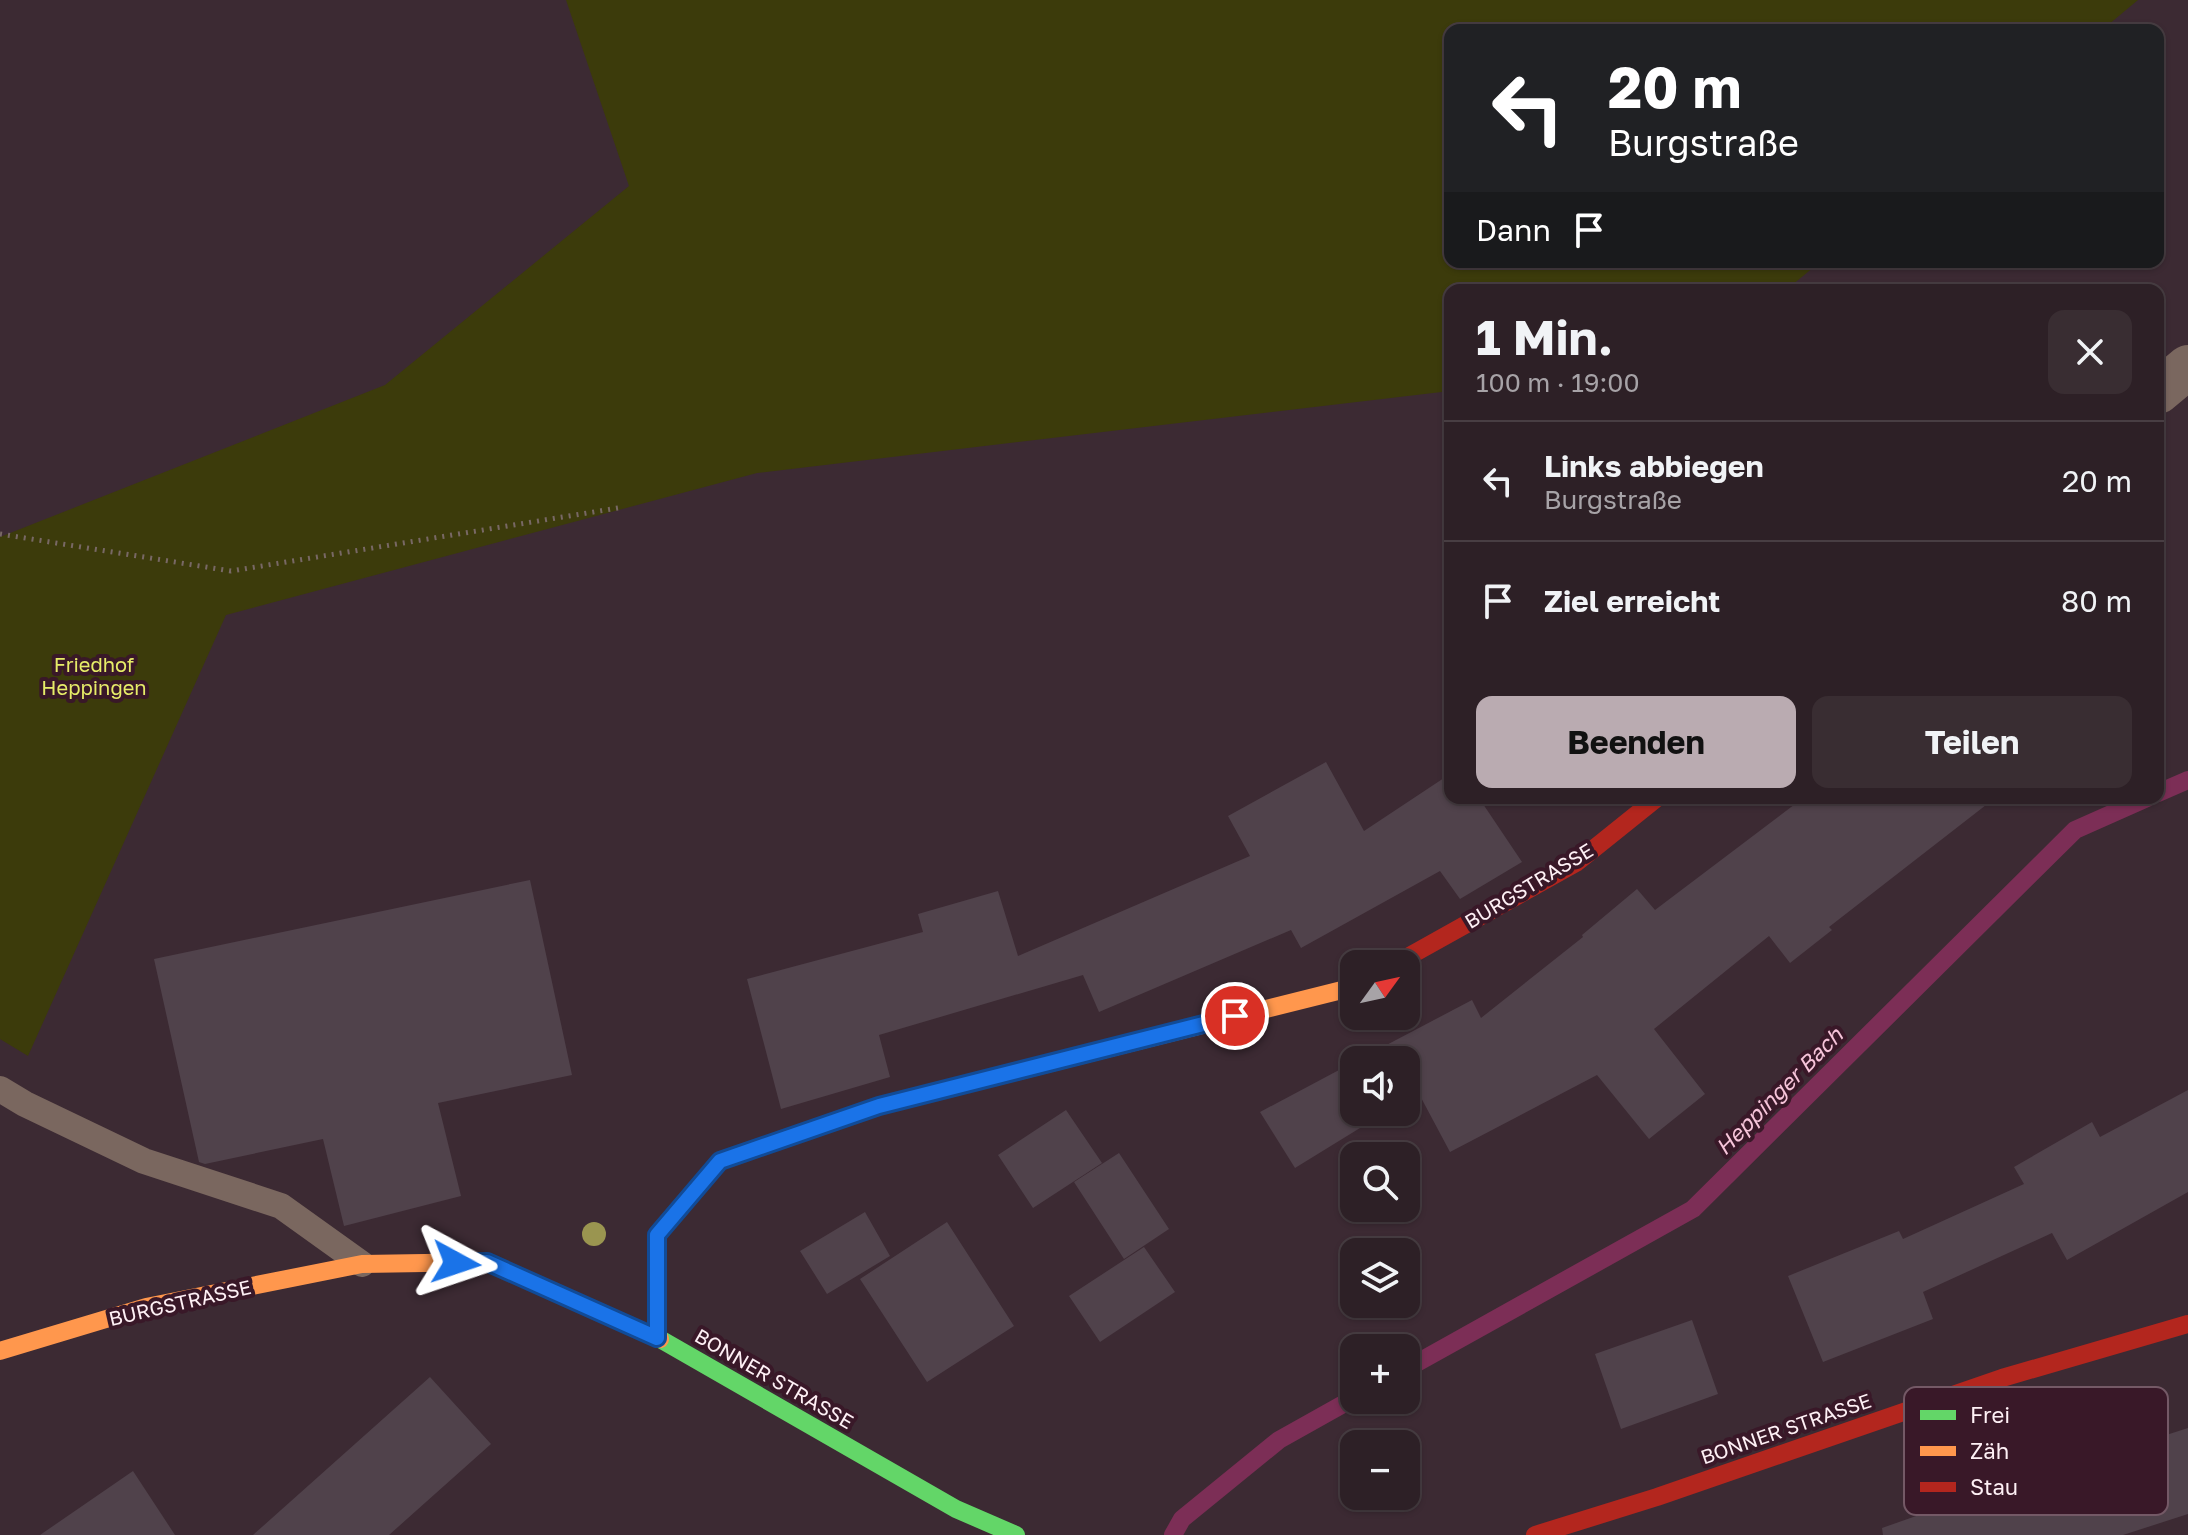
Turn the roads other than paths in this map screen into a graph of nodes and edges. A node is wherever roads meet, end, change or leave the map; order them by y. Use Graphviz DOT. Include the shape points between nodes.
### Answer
graph roads {
  1 [pos="2188,367"];
  2 [pos="2164,387"];
  3 [pos="1650,804"];
  4 [pos="1420,950"];
  5 [pos="1340,991"];
  6 [pos="0,1089"];
  7 [pos="362,1264"];
  8 [pos="2188,1324"];
  9 [pos="657,1338"];
  10 [pos="0,1351"];
  11 [pos="1976,1387"];
  12 [pos="1904,1412"];
  13 [pos="1016,1535"];
  14 [pos="1535,1535"];
  1 -- 2 [label="street"];
  3 -- 4 [label="main road, BURGSTRASSE" via="1576,863"];
  5 -- 9 [label="main road" via="879,1106 720,1161 657,1235"];
  6 -- 7 [label="lane" via="144,1161 281,1206"];
  7 -- 9 [label="main road, BONNER STRASSE" via="487,1262"];
  7 -- 10 [label="main road, BURGSTRASSE" via="146,1307"];
  8 -- 11 [label="main road, BONNER STRASSE"];
  9 -- 13 [label="main road, BONNER STRASSE" via="956,1509"];
  12 -- 14 [label="main road, BONNER STRASSE"];
}
